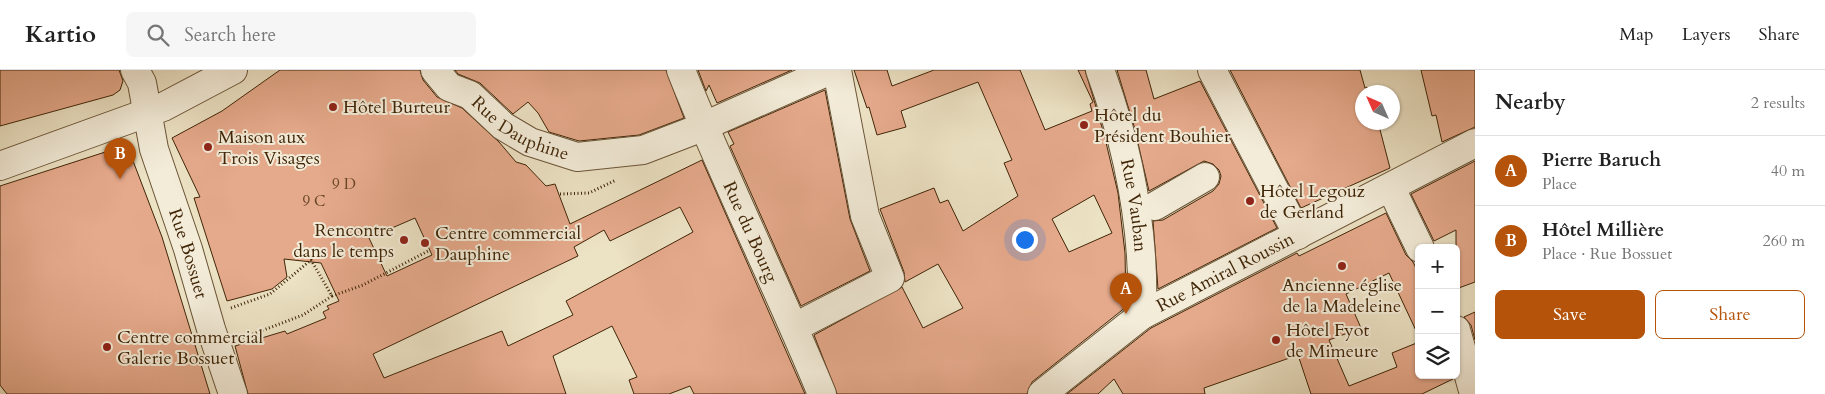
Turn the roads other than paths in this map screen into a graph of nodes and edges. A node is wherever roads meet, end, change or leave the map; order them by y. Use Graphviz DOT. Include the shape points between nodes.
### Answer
graph roads {
  1 [pos="136,70"];
  2 [pos="233,70"];
  3 [pos="435,70"];
  4 [pos="680,70"];
  5 [pos="831,70"];
  6 [pos="837,70"];
  7 [pos="1100,70"];
  8 [pos="1212,70"];
  9 [pos="148,113"];
  10 [pos="703,125"];
  11 [pos="1475,143"];
  12 [pos="0,166"];
  13 [pos="1205,177"];
  14 [pos="1391,188"];
  15 [pos="1146,209"];
  16 [pos="1298,235"];
  17 [pos="1418,244"];
  18 [pos="1142,315"];
  19 [pos="795,327"];
  20 [pos="1457,334"];
  21 [pos="233,394"];
  22 [pos="822,394"];
  23 [pos="1042,394"];
  24 [pos="1474,394"];
  1 -- 9 [label="street, Rue Bossuet"];
  2 -- 9 [label="street"];
  3 -- 10 [label="street, Rue Dauphine" via="449,87 470,95 503,126 530,142 577,157 642,150"];
  4 -- 10 [label="street, Rue du Bourg"];
  5 -- 10 [label="street, Rue Dauphine"];
  6 -- 19 [label="street" via="864,216 890,278"];
  7 -- 15 [label="street, Rue Vauban"];
  8 -- 16 [label="street"];
  9 -- 12 [label="street"];
  9 -- 21 [label="street, Rue Bossuet" via="154,149"];
  10 -- 19 [label="street, Rue du Bourg"];
  11 -- 14 [label="street, Rue Amiral Roussin"];
  13 -- 15 [label="street"];
  14 -- 16 [label="street, Rue Amiral Roussin"];
  14 -- 17 [label="street"];
  15 -- 18 [label="street, Rue Vauban"];
  16 -- 18 [label="street, Rue Amiral Roussin"];
  18 -- 23 [label="street, Rue Amiral Roussin"];
  19 -- 22 [label="street, Rue du Bourg"];
  20 -- 24 [label="street"];
}
